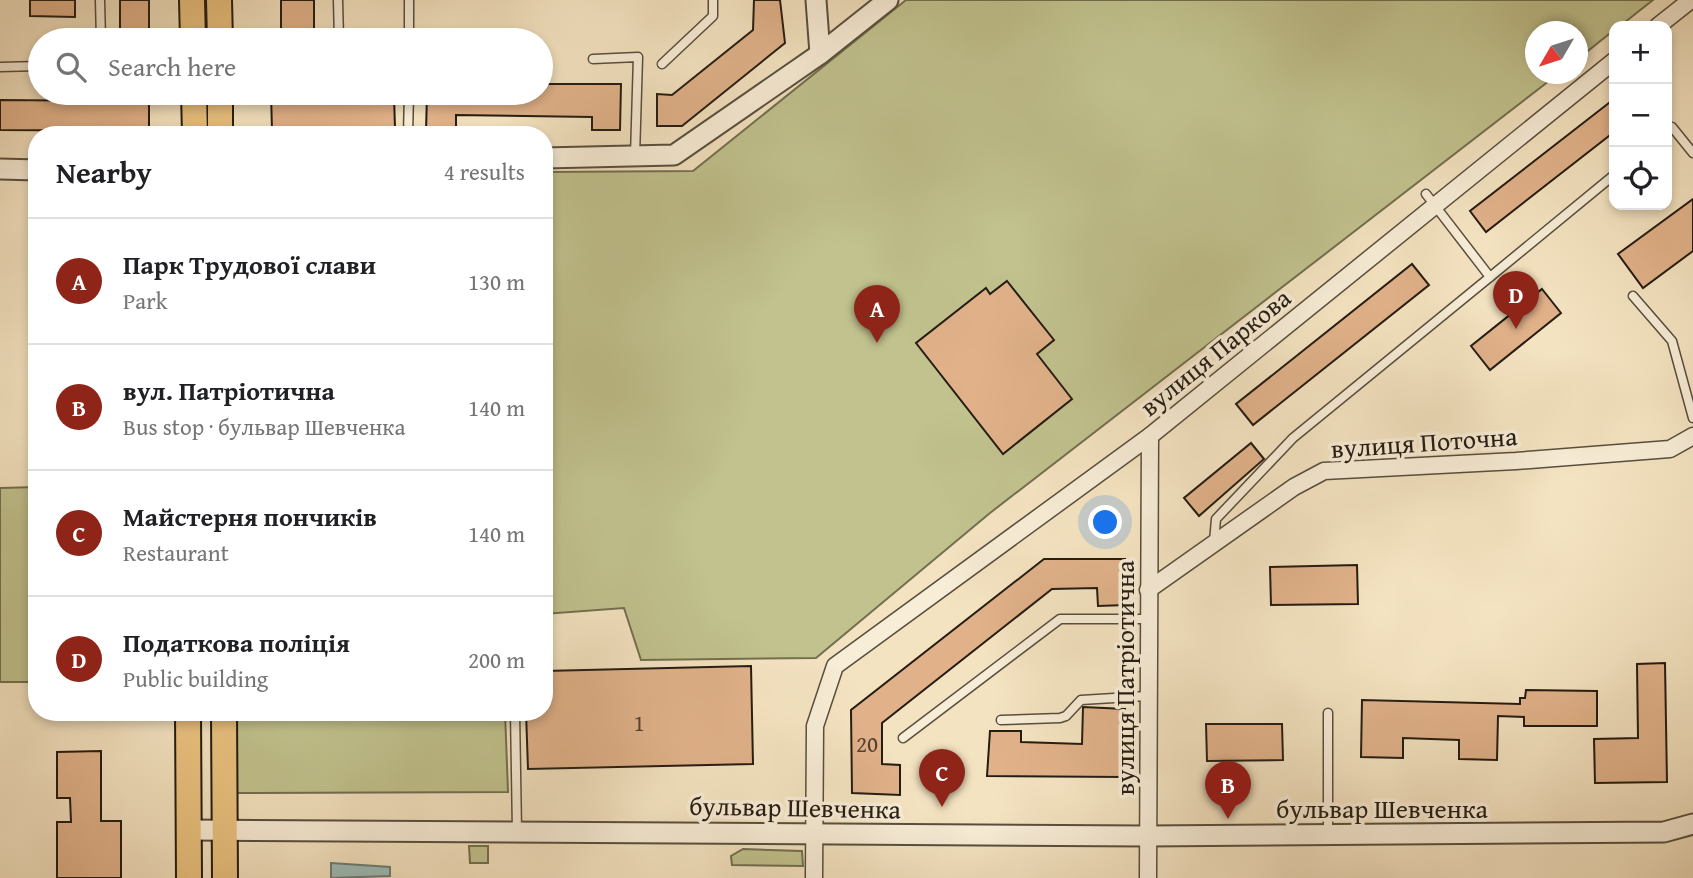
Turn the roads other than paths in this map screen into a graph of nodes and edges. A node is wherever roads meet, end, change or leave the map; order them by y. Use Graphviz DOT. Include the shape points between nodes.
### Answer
graph roads {
  1 [pos="100,0"];
  2 [pos="192,0"];
  3 [pos="219,0"];
  4 [pos="338,0"];
  5 [pos="409,0"];
  6 [pos="713,0"];
  7 [pos="816,0"];
  8 [pos="888,0"];
  9 [pos="1691,0"];
  10 [pos="1664,21"];
  11 [pos="101,28"];
  12 [pos="193,28"];
  13 [pos="219,28"];
  14 [pos="339,28"];
  15 [pos="409,28"];
  16 [pos="820,54"];
  17 [pos="593,60"];
  18 [pos="662,64"];
  19 [pos="1609,65"];
  20 [pos="28,66"];
  21 [pos="0,67"];
  22 [pos="194,105"];
  23 [pos="220,105"];
  24 [pos="409,105"];
  25 [pos="195,126"];
  26 [pos="220,126"];
  27 [pos="408,126"];
  28 [pos="1672,127"];
  29 [pos="1693,153"];
  30 [pos="635,156"];
  31 [pos="553,158"];
  32 [pos="0,169"];
  33 [pos="28,170"];
  34 [pos="1609,179"];
  35 [pos="1431,199"];
  36 [pos="1490,277"];
  37 [pos="1633,296"];
  38 [pos="1693,418"];
  39 [pos="1150,436"];
  40 [pos="1693,436"];
  41 [pos="1215,545"];
  42 [pos="1148,590"];
  43 [pos="1148,619"];
  44 [pos="1147,696"];
  45 [pos="1328,713"];
  46 [pos="1001,720"];
  47 [pos="188,721"];
  48 [pos="224,721"];
  49 [pos="515,721"];
  50 [pos="903,738"];
  51 [pos="1693,824"];
  52 [pos="226,829"];
  53 [pos="189,830"];
  54 [pos="517,831"];
  55 [pos="814,833"];
  56 [pos="1328,835"];
  57 [pos="1147,836"];
  58 [pos="189,878"];
  59 [pos="225,878"];
  60 [pos="814,878"];
  61 [pos="1148,878"];
  1 -- 11 [label="lane"];
  2 -- 12 [label="main road"];
  3 -- 13 [label="main road"];
  4 -- 14 [label="lane"];
  5 -- 15 [label="lane"];
  6 -- 18 [label="lane" via="713,16"];
  7 -- 16 [label="street"];
  8 -- 16 [label="street"];
  9 -- 10 [label="street"];
  16 -- 30 [label="street" via="674,155"];
  17 -- 30 [label="lane" via="638,57"];
  19 -- 35 [label="street, вулиця Паркова"];
  20 -- 21 [label="lane"];
  22 -- 25 [label="main road"];
  23 -- 26 [label="main road"];
  24 -- 27 [label="lane"];
  28 -- 29 [label="lane"];
  30 -- 31 [label="street"];
  32 -- 33 [label="street"];
  34 -- 36 [label="lane"];
  35 -- 36 [label="lane"];
  35 -- 39 [label="street, вулиця Паркова"];
  36 -- 41 [label="lane" via="1293,438 1216,519"];
  37 -- 38 [label="lane" via="1672,341"];
  39 -- 42 [label="street, вулиця Патріотична"];
  39 -- 55 [label="street, вулиця Паркова" via="835,666 815,726"];
  40 -- 41 [label="street, вулиця Поточна" via="1670,449 1324,471 1294,486"];
  41 -- 42 [label="street, вулиця Поточна"];
  42 -- 43 [label="street, вулиця Патріотична"];
  43 -- 44 [label="street, вулиця Патріотична"];
  43 -- 50 [label="lane" via="1070,618 1052,623"];
  44 -- 46 [label="lane" via="1081,700 1060,718"];
  44 -- 57 [label="street, вулиця Патріотична"];
  45 -- 56 [label="lane"];
  47 -- 53 [label="main road"];
  48 -- 52 [label="main road"];
  49 -- 54 [label="lane"];
  51 -- 56 [label="street, бульвар Шевченка" via="1664,832"];
  52 -- 53 [label="street, бульвар Шевченка"];
  52 -- 54 [label="street, бульвар Шевченка"];
  52 -- 59 [label="main road"];
  53 -- 58 [label="main road"];
  54 -- 55 [label="street, бульвар Шевченка"];
  55 -- 57 [label="street, бульвар Шевченка"];
  55 -- 60 [label="street"];
  56 -- 57 [label="street, бульвар Шевченка"];
  57 -- 61 [label="street, вулиця Патріотична"];
}
